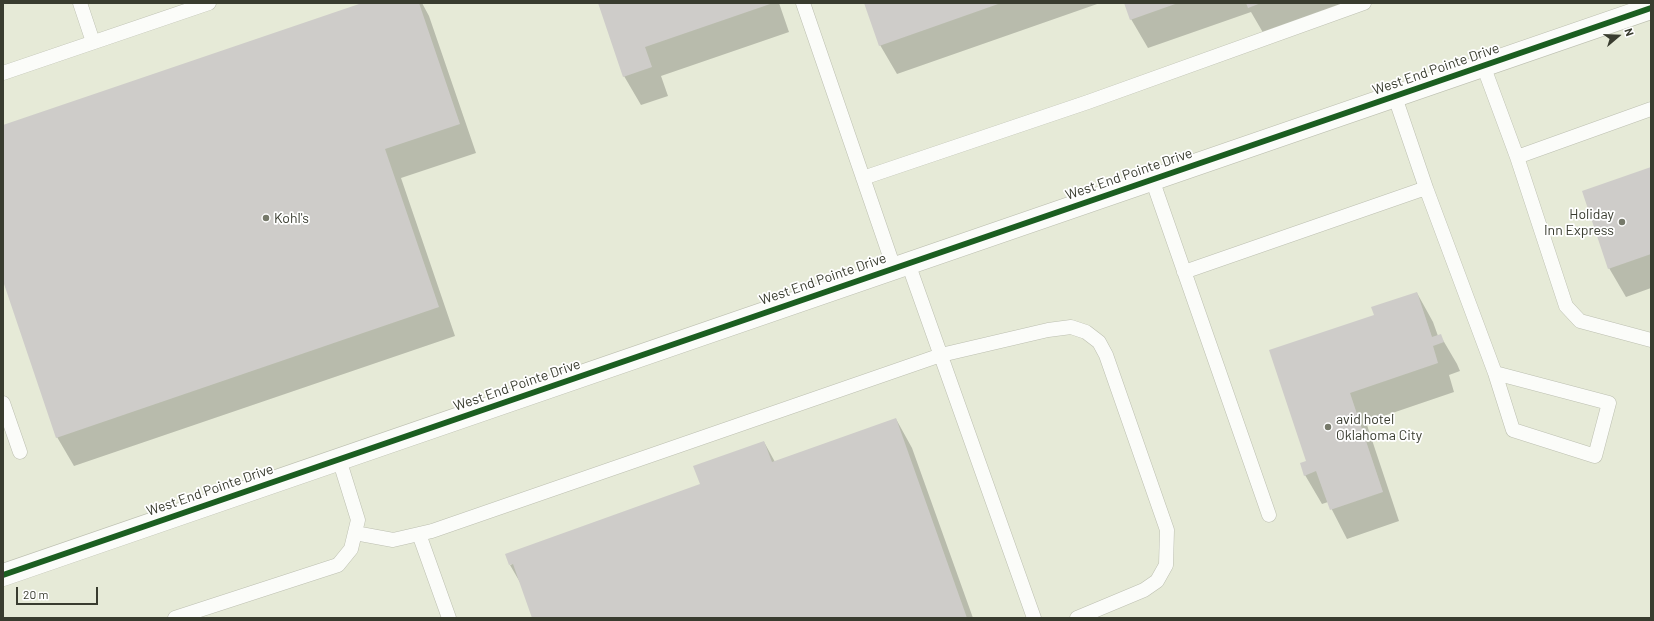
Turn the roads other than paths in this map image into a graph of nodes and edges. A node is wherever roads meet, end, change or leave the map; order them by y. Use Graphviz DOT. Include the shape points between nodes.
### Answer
graph roads {
  1 [pos="80,3"];
  2 [pos="209,3"];
  3 [pos="803,3"];
  4 [pos="1364,3"];
  5 [pos="1651,8"];
  6 [pos="93,42"];
  7 [pos="1483,65"];
  8 [pos="3,73"];
  9 [pos="1394,97"];
  10 [pos="1651,109"];
  11 [pos="1517,157"];
  12 [pos="863,178"];
  13 [pos="1152,179"];
  14 [pos="1426,188"];
  15 [pos="901,265"];
  16 [pos="1184,272"];
  17 [pos="1651,340"];
  18 [pos="941,355"];
  19 [pos="1495,372"];
  20 [pos="3,403"];
  21 [pos="20,452"];
  22 [pos="339,459"];
  23 [pos="1269,515"];
  24 [pos="355,533"];
  25 [pos="419,534"];
  26 [pos="3,575"];
  27 [pos="175,618"];
  28 [pos="449,618"];
  29 [pos="1034,618"];
  30 [pos="1077,618"];
  1 -- 6 [label="lane"];
  2 -- 6 [label="lane"];
  3 -- 12 [label="lane"];
  4 -- 12 [label="lane" via="1088,102"];
  5 -- 7 [label="street, West End Pointe Drive"];
  6 -- 8 [label="lane"];
  7 -- 9 [label="street, West End Pointe Drive"];
  7 -- 11 [label="lane"];
  9 -- 13 [label="street, West End Pointe Drive"];
  9 -- 14 [label="lane"];
  10 -- 11 [label="lane"];
  11 -- 17 [label="lane" via="1566,306 1580,321"];
  12 -- 15 [label="lane"];
  13 -- 15 [label="street, West End Pointe Drive"];
  13 -- 16 [label="lane"];
  14 -- 16 [label="lane"];
  14 -- 19 [label="lane"];
  15 -- 18 [label="lane"];
  15 -- 22 [label="street, West End Pointe Drive"];
  16 -- 23 [label="lane"];
  18 -- 25 [label="lane"];
  18 -- 29 [label="lane"];
  18 -- 30 [label="lane" via="1071,327 1086,332 1099,342 1106,355 1167,530 1166,565 1157,581 1144,590"];
  19 -- 19 [label="lane" via="1609,403 1595,456 1513,430"];
  20 -- 21 [label="lane"];
  22 -- 24 [label="lane" via="358,520"];
  22 -- 26 [label="street, West End Pointe Drive"];
  24 -- 25 [label="lane" via="393,540"];
  24 -- 27 [label="lane" via="351,549 338,566"];
  25 -- 28 [label="lane"];
}
